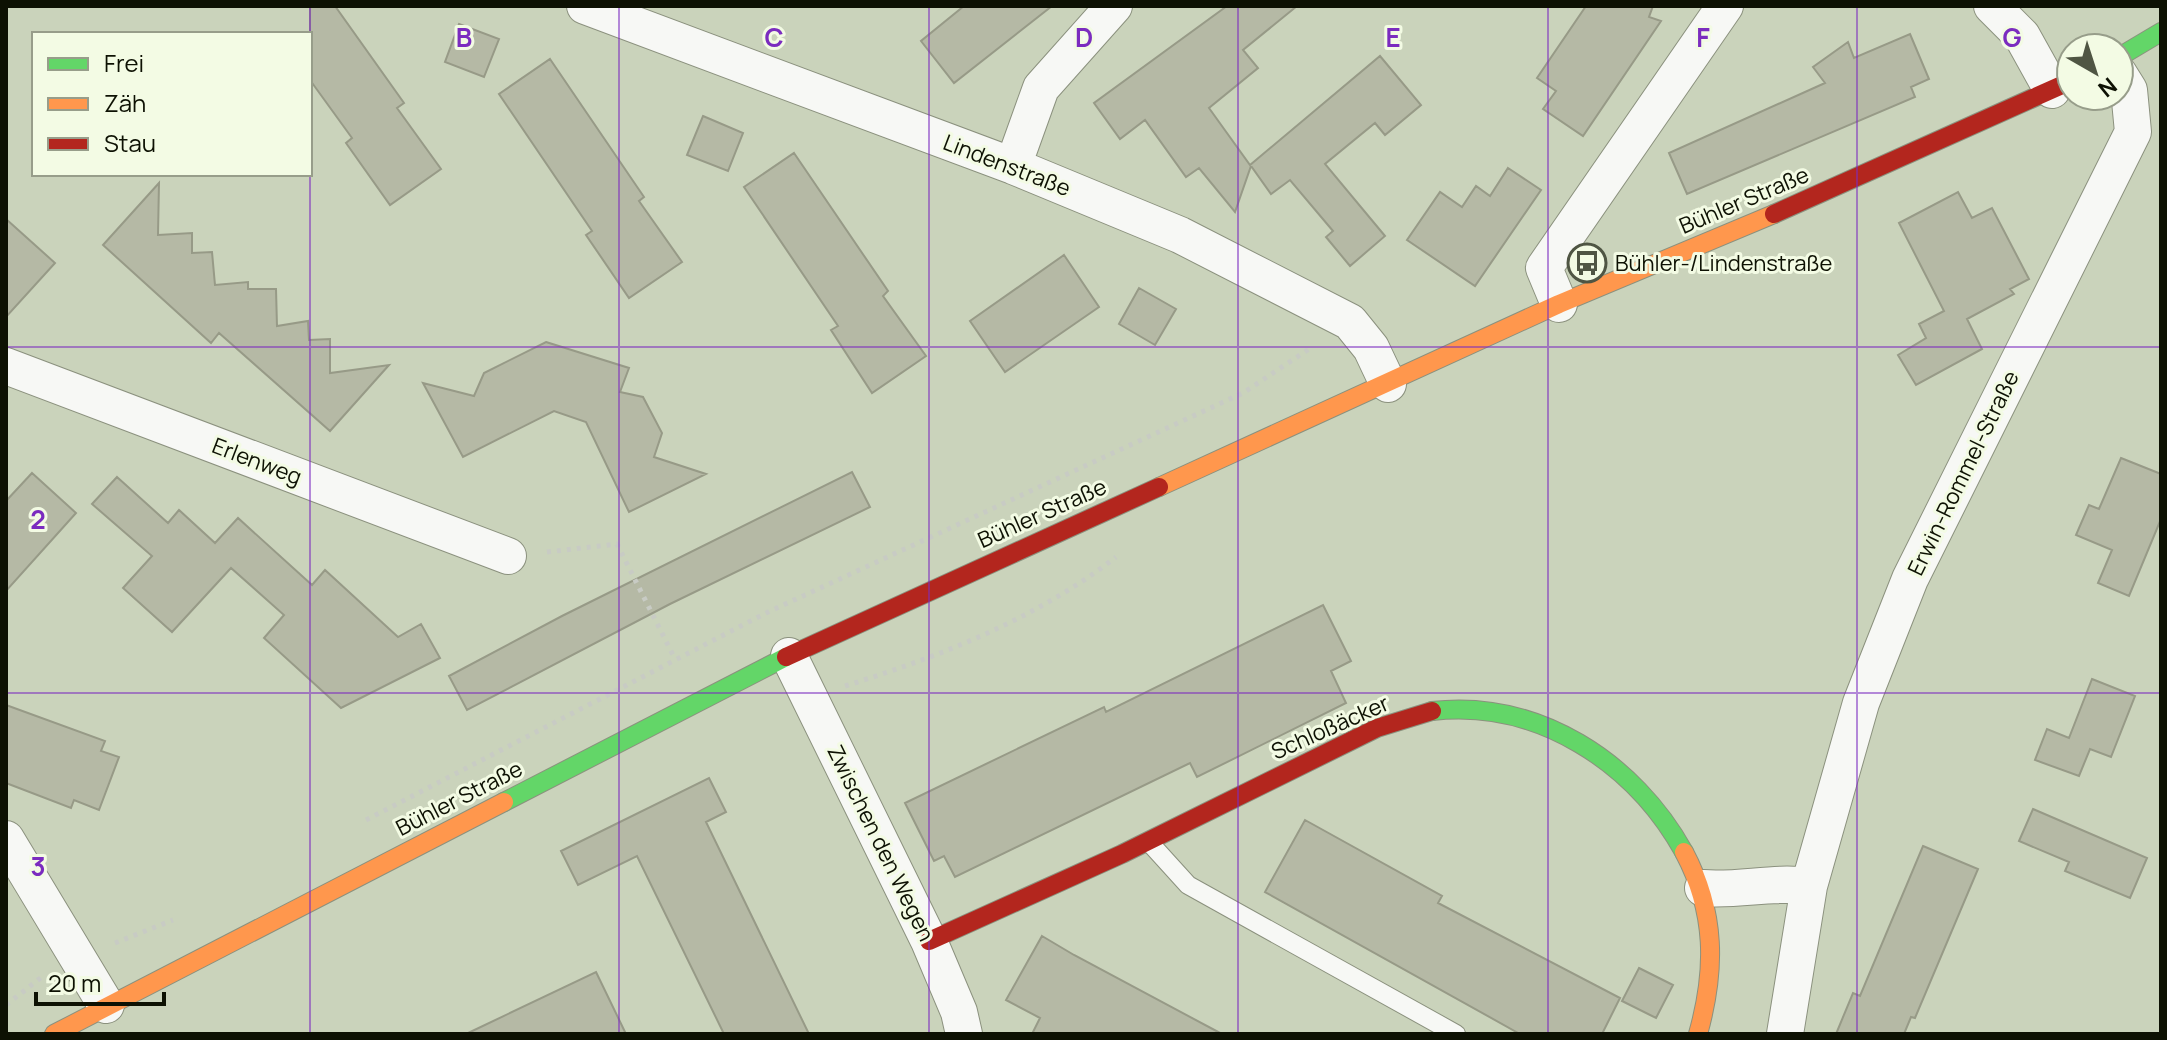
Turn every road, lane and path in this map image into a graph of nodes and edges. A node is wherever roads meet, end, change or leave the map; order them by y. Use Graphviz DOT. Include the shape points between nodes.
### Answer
graph roads {
  1 [pos="585,6"];
  2 [pos="1114,6"];
  3 [pos="1725,6"];
  4 [pos="1992,6"];
  5 [pos="652,18"];
  6 [pos="2161,32"];
  7 [pos="2135,47"];
  8 [pos="2055,78"];
  9 [pos="2055,89"];
  10 [pos="2131,112"];
  11 [pos="1013,166"];
  12 [pos="1559,304"];
  13 [pos="6,366"];
  14 [pos="1388,384"];
  15 [pos="508,556"];
  16 [pos="789,656"];
  17 [pos="675,659"];
  18 [pos="6,839"];
  19 [pos="1148,842"];
  20 [pos="1809,886"];
  21 [pos="1703,888"];
  22 [pos="929,941"];
  23 [pos="106,1005"];
  24 [pos="54,1034"];
  25 [pos="964,1034"];
  26 [pos="1456,1034"];
  27 [pos="1698,1034"];
  28 [pos="1785,1034"];
  1 -- 5 [label="street, Lindenstraße"];
  2 -- 11 [label="street" via="1041,88"];
  3 -- 12 [label="street" via="1544,268"];
  4 -- 8 [label="street"];
  5 -- 11 [label="street, Lindenstraße"];
  6 -- 7 [label="street"];
  9 -- 12 [label="street, Bühler Straße"];
  10 -- 20 [label="street, Erwin-Rommel-Straße" via="2133,132 1910,579 1861,703"];
  11 -- 14 [label="street, Lindenstraße" via="1180,235 1350,322 1371,348"];
  12 -- 14 [label="street, Bühler Straße"];
  13 -- 15 [label="street, Erlenweg"];
  14 -- 16 [label="street, Bühler Straße"];
  15 -- 17 [label="path" via="617,544"];
  16 -- 22 [label="street, Zwischen den Wegen"];
  16 -- 23 [label="street, Bühler Straße"];
  18 -- 23 [label="street"];
  19 -- 21 [label="street, Schloßäcker" via="1378,727 1437,710 1498,713 1548,726 1595,748 1632,779 1684,847"];
  19 -- 22 [label="street, Schloßäcker"];
  19 -- 26 [label="lane" via="1188,885"];
  20 -- 21 [label="street"];
  20 -- 28 [label="street, Erwin-Rommel-Straße"];
  21 -- 27 [label="street, Schloßäcker" via="1711,920 1712,972"];
  22 -- 25 [label="street, Zwischen den Wegen"];
  23 -- 24 [label="street, Bühler Straße"];
}
